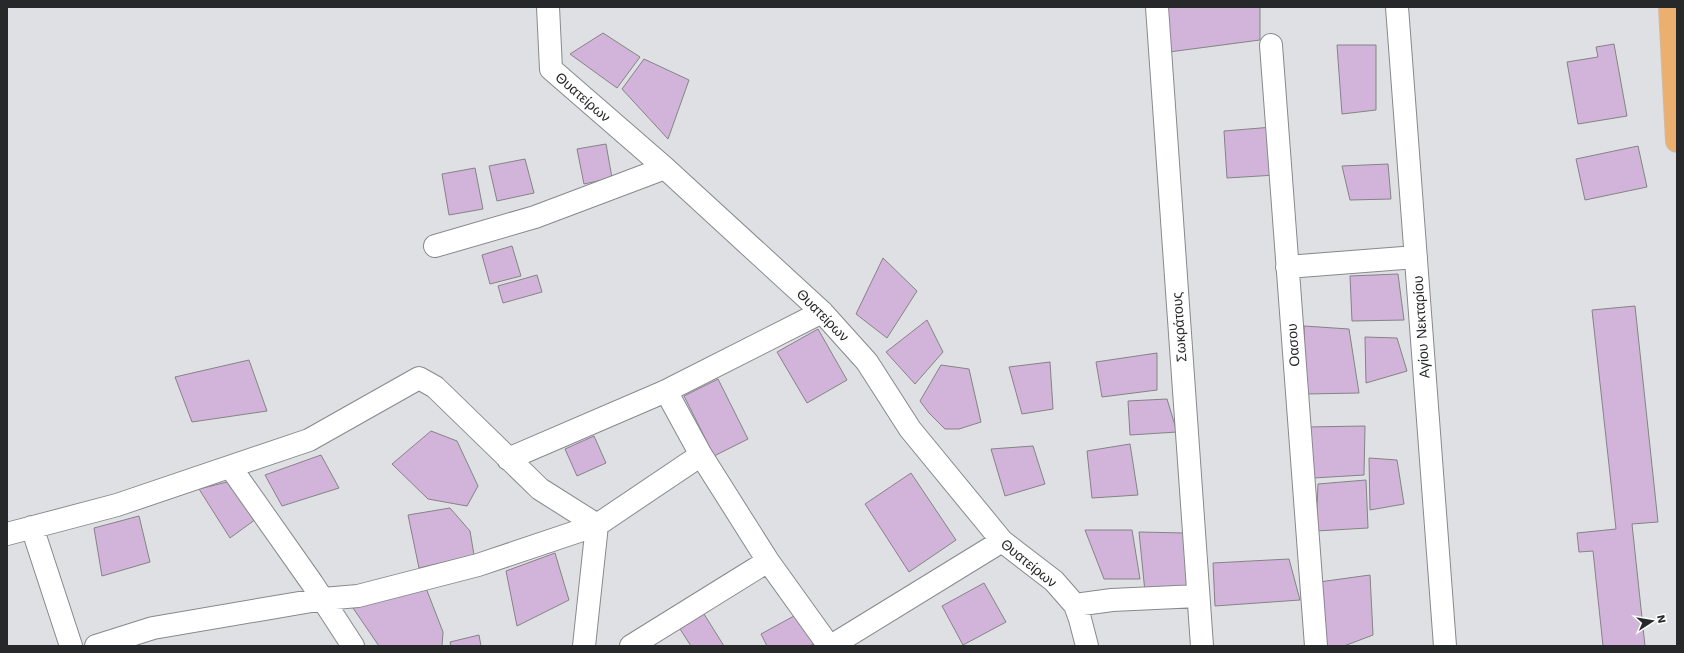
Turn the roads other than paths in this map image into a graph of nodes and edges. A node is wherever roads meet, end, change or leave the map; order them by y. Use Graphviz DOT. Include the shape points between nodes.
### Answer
graph roads {
  1 [pos="548,7"];
  2 [pos="1157,7"];
  3 [pos="1397,7"];
  4 [pos="1670,7"];
  5 [pos="1271,45"];
  6 [pos="1677,141"];
  7 [pos="665,168"];
  8 [pos="435,246"];
  9 [pos="1416,258"];
  10 [pos="1288,266"];
  11 [pos="822,312"];
  12 [pos="666,391"];
  13 [pos="701,455"];
  14 [pos="508,459"];
  15 [pos="231,468"];
  16 [pos="596,525"];
  17 [pos="32,527"];
  18 [pos="7,534"];
  19 [pos="1002,541"];
  20 [pos="768,561"];
  21 [pos="1198,596"];
  22 [pos="323,599"];
  23 [pos="1074,605"];
  24 [pos="71,646"];
  25 [pos="96,646"];
  26 [pos="353,646"];
  27 [pos="584,646"];
  28 [pos="631,646"];
  29 [pos="830,646"];
  30 [pos="1087,646"];
  31 [pos="1202,646"];
  32 [pos="1316,646"];
  33 [pos="1445,646"];
  1 -- 7 [label="street, Θυατείρων" via="551,69"];
  2 -- 21 [label="street, Σωκράτους"];
  3 -- 9 [label="street, Αγίου Νεκταρίου"];
  4 -- 6 [label="main road"];
  5 -- 10 [label="street, Οασου"];
  7 -- 8 [label="street" via="535,217"];
  7 -- 11 [label="street, Θυατείρων"];
  9 -- 10 [label="street"];
  9 -- 33 [label="street, Αγίου Νεκταρίου"];
  10 -- 32 [label="street, Οασου"];
  11 -- 12 [label="street"];
  11 -- 19 [label="street, Θυατείρων" via="867,362 910,429"];
  12 -- 13 [label="street"];
  12 -- 14 [label="street"];
  13 -- 16 [label="street"];
  13 -- 20 [label="street"];
  14 -- 15 [label="street" via="435,387 419,378 309,440"];
  14 -- 16 [label="street" via="540,489"];
  15 -- 17 [label="street" via="117,505"];
  15 -- 22 [label="street"];
  16 -- 22 [label="street" via="478,565 358,596"];
  16 -- 27 [label="street"];
  17 -- 18 [label="street"];
  17 -- 24 [label="street"];
  19 -- 23 [label="street, Θυατείρων" via="1054,581"];
  19 -- 29 [label="street"];
  20 -- 28 [label="street"];
  20 -- 29 [label="street"];
  21 -- 23 [label="street" via="1112,600"];
  21 -- 31 [label="street, Σωκράτους"];
  22 -- 25 [label="street" via="153,628"];
  22 -- 26 [label="street"];
  23 -- 30 [label="street, Θυατείρων"];
}
